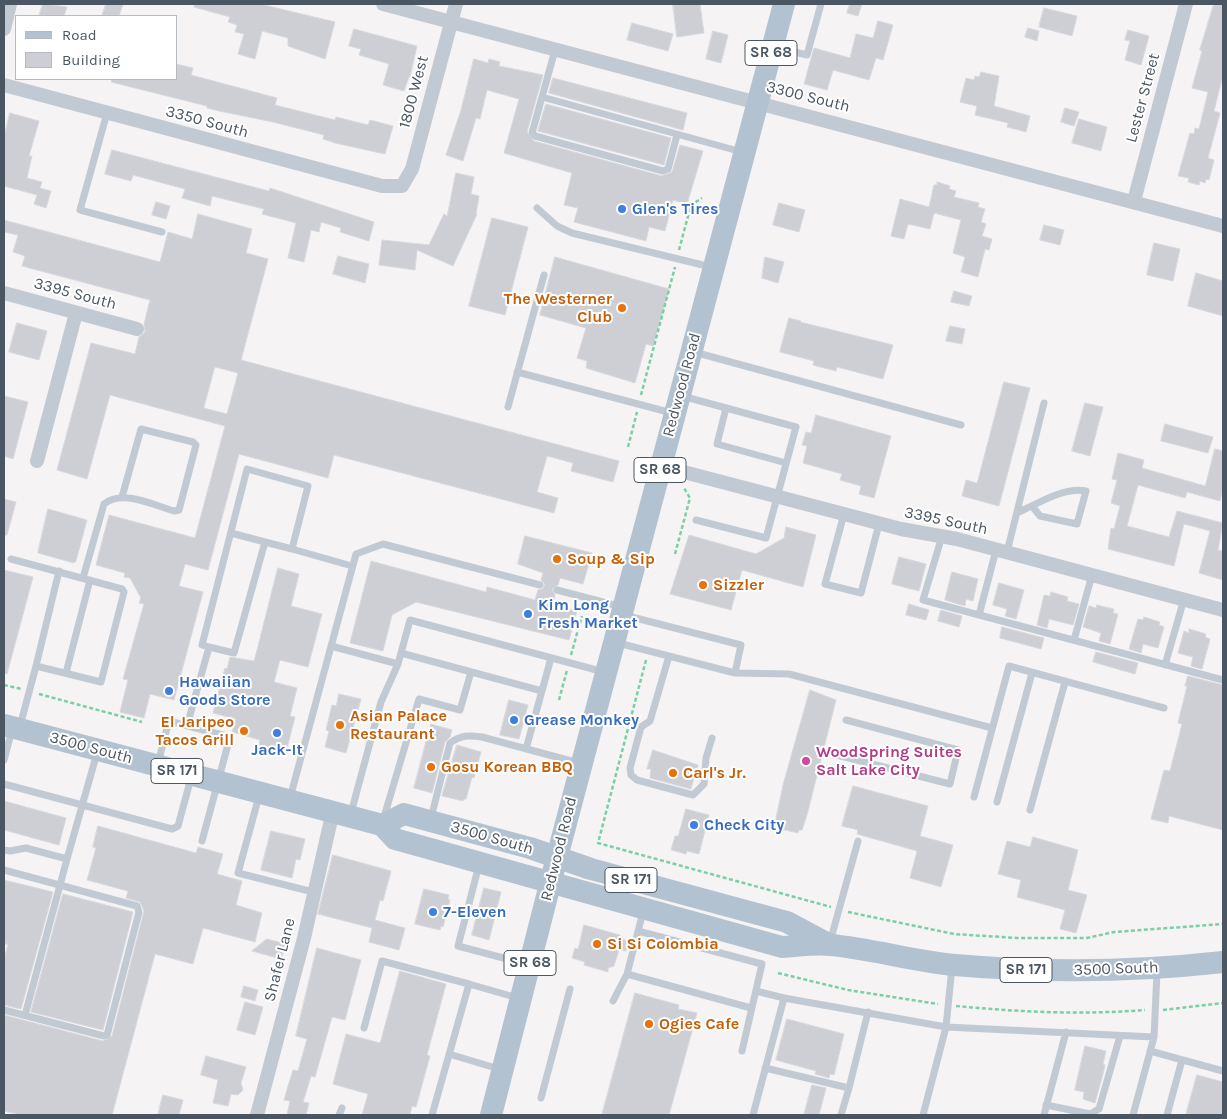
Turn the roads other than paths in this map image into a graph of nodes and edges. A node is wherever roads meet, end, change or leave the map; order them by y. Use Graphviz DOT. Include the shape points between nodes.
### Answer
graph roads {
  1 [pos="10,4"];
  2 [pos="383,4"];
  3 [pos="456,4"];
  4 [pos="784,4"];
  5 [pos="821,4"];
  6 [pos="1186,4"];
  7 [pos="451,22"];
  8 [pos="4,29"];
  9 [pos="772,46"];
  10 [pos="555,50"];
  11 [pos="4,85"];
  12 [pos="542,97"];
  13 [pos="758,103"];
  14 [pos="107,113"];
  15 [pos="677,135"];
  16 [pos="744,153"];
  17 [pos="402,186"];
  18 [pos="1134,202"];
  19 [pos="537,208"];
  20 [pos="1223,226"];
  21 [pos="162,232"];
  22 [pos="714,268"];
  23 [pos="544,275"];
  24 [pos="4,293"];
  25 [pos="76,313"];
  26 [pos="137,329"];
  27 [pos="691,352"];
  28 [pos="517,372"];
  29 [pos="1044,403"];
  30 [pos="677,404"];
  31 [pos="508,407"];
  32 [pos="726,408"];
  33 [pos="961,425"];
  34 [pos="37,461"];
  35 [pos="786,463"];
  36 [pos="661,466"];
  37 [pos="122,497"];
  38 [pos="777,497"];
  39 [pos="1032,506"];
  40 [pos="1017,513"];
  41 [pos="844,514"];
  42 [pos="696,520"];
  43 [pos="878,524"];
  44 [pos="231,533"];
  45 [pos="942,536"];
  46 [pos="264,542"];
  47 [pos="292,549"];
  48 [pos="1002,551"];
  49 [pos="11,559"];
  50 [pos="352,566"];
  51 [pos="60,571"];
  52 [pos="1092,575"];
  53 [pos="87,579"];
  54 [pos="540,585"];
  55 [pos="557,590"];
  56 [pos="1184,599"];
  57 [pos="1223,610"];
  58 [pos="622,611"];
  59 [pos="979,615"];
  60 [pos="1074,640"];
  61 [pos="614,642"];
  62 [pos="331,646"];
  63 [pos="209,647"];
  64 [pos="400,653"];
  65 [pos="669,656"];
  66 [pos="551,658"];
  67 [pos="398,664"];
  68 [pos="1165,665"];
  69 [pos="36,666"];
  70 [pos="471,672"];
  71 [pos="734,672"];
  72 [pos="66,673"];
  73 [pos="606,673"];
  74 [pos="1032,673"];
  75 [pos="1223,680"];
  76 [pos="1065,682"];
  77 [pos="542,690"];
  78 [pos="1164,708"];
  79 [pos="846,720"];
  80 [pos="187,726"];
  81 [pos="12,727"];
  82 [pos="992,728"];
  83 [pos="712,738"];
  84 [pos="526,749"];
  85 [pos="98,750"];
  86 [pos="837,755"];
  87 [pos="4,760"];
  88 [pos="581,764"];
  89 [pos="157,765"];
  90 [pos="192,774"];
  91 [pos="218,782"];
  92 [pos="4,784"];
  93 [pos="260,793"];
  94 [pos="974,797"];
  95 [pos="289,800"];
  96 [pos="997,802"];
  97 [pos="82,805"];
  98 [pos="1030,810"];
  99 [pos="342,814"];
  100 [pos="430,821"];
  101 [pos="382,825"];
  102 [pos="202,841"];
  103 [pos="858,842"];
  104 [pos="4,850"];
  105 [pos="557,857"];
  106 [pos="67,859"];
  107 [pos="479,862"];
  108 [pos="4,870"];
  109 [pos="551,882"];
  110 [pos="60,885"];
  111 [pos="313,892"];
  112 [pos="641,920"];
  113 [pos="830,944"];
  114 [pos="741,947"];
  115 [pos="1223,962"];
  116 [pos="952,964"];
  117 [pos="530,965"];
  118 [pos="1157,969"];
  119 [pos="627,974"];
  120 [pos="469,984"];
  121 [pos="570,989"];
  122 [pos="756,991"];
  123 [pos="784,998"];
  124 [pos="521,999"];
  125 [pos="612,1001"];
  126 [pos="751,1008"];
  127 [pos="4,1010"];
  128 [pos="868,1012"];
  129 [pos="25,1015"];
  130 [pos="946,1027"];
  131 [pos="364,1028"];
  132 [pos="1066,1032"];
  133 [pos="1120,1036"];
  134 [pos="1154,1038"];
  135 [pos="742,1051"];
  136 [pos="1150,1051"];
  137 [pos="449,1054"];
  138 [pos="1182,1060"];
  139 [pos="765,1068"];
  140 [pos="503,1070"];
  141 [pos="1223,1071"];
  142 [pos="849,1088"];
  143 [pos="541,1098"];
  144 [pos="1046,1105"];
  145 [pos="257,1115"];
  146 [pos="432,1115"];
  147 [pos="491,1115"];
  148 [pos="753,1115"];
  149 [pos="842,1115"];
  150 [pos="923,1115"];
  151 [pos="1044,1115"];
  152 [pos="1133,1115"];
  153 [pos="1167,1115"];
  1 -- 8 [label="street"];
  2 -- 7 [label="street, 3300 South"];
  3 -- 7 [label="street, 1800 West"];
  4 -- 9 [label="main road, Redwood Road / SR 68"];
  5 -- 9 [label="lane" via="807,55"];
  6 -- 18 [label="street, Lester Street"];
  7 -- 10 [label="street, 3300 South"];
  7 -- 17 [label="street, 1800 West" via="412,169"];
  9 -- 13 [label="main road, Redwood Road / SR 68"];
  10 -- 12 [label="lane"];
  10 -- 13 [label="street, 3300 South"];
  11 -- 14 [label="street, 3350 South"];
  12 -- 15 [label="lane"];
  12 -- 15 [label="lane" via="532,133 535,136 663,171 668,168"];
  13 -- 16 [label="main road, Redwood Road / SR 68"];
  13 -- 18 [label="street, 3300 South"];
  14 -- 17 [label="street, 3350 South" via="382,186"];
  14 -- 21 [label="lane" via="80,210"];
  15 -- 16 [label="lane"];
  16 -- 22 [label="main road, Redwood Road / SR 68"];
  18 -- 20 [label="street, 3300 South"];
  19 -- 22 [label="lane" via="557,226 572,233"];
  22 -- 27 [label="main road, Redwood Road / SR 68"];
  23 -- 28 [label="lane"];
  24 -- 25 [label="street, 3395 South"];
  25 -- 26 [label="street, 3395 South"];
  25 -- 34 [label="street"];
  27 -- 30 [label="main road, Redwood Road / SR 68"];
  27 -- 33 [label="lane"];
  28 -- 30 [label="lane" via="639,404"];
  28 -- 31 [label="lane"];
  29 -- 40 [label="lane"];
  30 -- 32 [label="lane"];
  30 -- 36 [label="main road, Redwood Road / SR 68"];
  32 -- 35 [label="lane" via="717,444"];
  32 -- 35 [label="lane" via="796,427"];
  35 -- 38 [label="lane"];
  36 -- 38 [label="street, 3395 South"];
  36 -- 58 [label="main road, Redwood Road / SR 68"];
  37 -- 37 [label="lane" via="178,510 196,445 142,429"];
  37 -- 53 [label="lane" via="112,498 104,504"];
  38 -- 41 [label="street, 3395 South"];
  38 -- 42 [label="lane" via="766,538"];
  39 -- 39 [label="lane" via="1075,488 1086,491 1077,524 1040,516"];
  39 -- 40 [label="lane"];
  40 -- 48 [label="lane"];
  41 -- 43 [label="street, 3395 South"];
  41 -- 43 [label="lane" via="825,584 861,593"];
  43 -- 45 [label="street, 3395 South"];
  44 -- 46 [label="lane"];
  44 -- 47 [label="lane" via="247,469 308,486"];
  44 -- 63 [label="lane" via="202,645"];
  45 -- 48 [label="street, 3395 South"];
  45 -- 59 [label="lane" via="923,600"];
  46 -- 47 [label="lane"];
  46 -- 63 [label="lane" via="234,653"];
  47 -- 50 [label="lane"];
  48 -- 52 [label="street, 3395 South"];
  48 -- 59 [label="lane"];
  49 -- 51 [label="lane"];
  50 -- 54 [label="lane" via="356,554 383,544"];
  50 -- 62 [label="lane"];
  51 -- 53 [label="lane"];
  51 -- 69 [label="lane"];
  52 -- 56 [label="street, 3395 South"];
  52 -- 60 [label="lane"];
  53 -- 72 [label="lane"];
  53 -- 72 [label="lane" via="124,592 101,682"];
  55 -- 58 [label="lane"];
  56 -- 57 [label="street, 3395 South"];
  56 -- 68 [label="lane"];
  58 -- 61 [label="main road, Redwood Road / SR 68"];
  58 -- 71 [label="lane" via="742,645"];
  59 -- 60 [label="lane"];
  60 -- 68 [label="lane"];
  61 -- 65 [label="lane"];
  61 -- 73 [label="main road, Redwood Road / SR 68"];
  62 -- 67 [label="lane"];
  62 -- 95 [label="lane"];
  63 -- 80 [label="lane"];
  64 -- 66 [label="lane" via="410,620"];
  64 -- 67 [label="lane"];
  64 -- 70 [label="lane"];
  65 -- 71 [label="lane"];
  65 -- 83 [label="lane" via="650,721 641,727 631,775 637,780 693,795 704,784"];
  66 -- 73 [label="lane"];
  66 -- 77 [label="lane"];
  67 -- 99 [label="lane" via="381,702"];
  68 -- 75 [label="lane"];
  69 -- 72 [label="lane"];
  69 -- 81 [label="lane"];
  70 -- 77 [label="lane"];
  70 -- 101 [label="lane" via="460,710 419,699"];
  71 -- 82 [label="lane" via="789,674"];
  73 -- 88 [label="main road, Redwood Road / SR 68"];
  74 -- 76 [label="lane"];
  74 -- 82 [label="lane" via="1010,666"];
  74 -- 96 [label="lane"];
  76 -- 78 [label="lane"];
  76 -- 98 [label="lane"];
  77 -- 84 [label="lane"];
  79 -- 86 [label="lane" via="958,750 950,784"];
  80 -- 89 [label="lane" via="169,721"];
  80 -- 91 [label="lane" via="230,736"];
  81 -- 85 [label="main road, 3500 South / SR 171"];
  81 -- 87 [label="lane"];
  82 -- 94 [label="lane"];
  84 -- 88 [label="lane"];
  84 -- 100 [label="lane" via="467,735 450,743"];
  85 -- 89 [label="main road, 3500 South / SR 171"];
  85 -- 97 [label="lane"];
  88 -- 105 [label="main road, Redwood Road / SR 68"];
  89 -- 90 [label="main road, 3500 South / SR 171"];
  90 -- 91 [label="main road, 3500 South / SR 171"];
  90 -- 97 [label="lane" via="176,829"];
  91 -- 93 [label="main road, 3500 South / SR 171"];
  91 -- 102 [label="lane"];
  92 -- 97 [label="lane"];
  93 -- 95 [label="main road, 3500 South / SR 171"];
  93 -- 111 [label="lane" via="238,873"];
  95 -- 99 [label="main road, 3500 South / SR 171"];
  97 -- 106 [label="lane"];
  99 -- 101 [label="main road, 3500 South / SR 171"];
  99 -- 111 [label="street, Shafer Lane"];
  100 -- 101 [label="main road, 3500 South / SR 171" via="404,814"];
  100 -- 105 [label="main road, 3500 South / SR 171"];
  101 -- 107 [label="main road, 3500 South / SR 171" via="396,839"];
  103 -- 113 [label="lane"];
  104 -- 106 [label="lane" via="26,848"];
  105 -- 109 [label="main road, Redwood Road / SR 68"];
  105 -- 113 [label="main road, 3500 South / SR 171" via="787,922"];
  106 -- 110 [label="lane"];
  107 -- 109 [label="main road, 3500 South / SR 171"];
  107 -- 117 [label="lane" via="458,946"];
  108 -- 110 [label="lane"];
  109 -- 112 [label="main road, 3500 South / SR 171"];
  109 -- 117 [label="main road, Redwood Road / SR 68"];
  110 -- 129 [label="lane"];
  110 -- 129 [label="lane" via="139,909 108,1031 104,1036"];
  111 -- 145 [label="street, Shafer Lane"];
  112 -- 114 [label="main road, 3500 South / SR 171"];
  112 -- 119 [label="lane"];
  113 -- 114 [label="main road, 3500 South / SR 171"];
  113 -- 116 [label="main road, 3500 South / SR 171"];
  114 -- 122 [label="lane" via="762,964"];
  115 -- 118 [label="main road, 3500 South / SR 171"];
  116 -- 118 [label="main road, 3500 South / SR 171" via="1092,972"];
  116 -- 130 [label="lane"];
  117 -- 124 [label="main road, Redwood Road / SR 68"];
  118 -- 134 [label="lane"];
  119 -- 125 [label="lane"];
  119 -- 126 [label="lane"];
  120 -- 124 [label="lane"];
  120 -- 131 [label="lane" via="382,961"];
  120 -- 137 [label="lane"];
  121 -- 143 [label="lane"];
  122 -- 123 [label="lane"];
  122 -- 126 [label="lane"];
  123 -- 128 [label="lane"];
  123 -- 139 [label="lane"];
  124 -- 140 [label="main road, Redwood Road / SR 68"];
  126 -- 135 [label="lane"];
  127 -- 129 [label="lane"];
  128 -- 130 [label="lane"];
  128 -- 142 [label="lane"];
  130 -- 132 [label="lane"];
  130 -- 150 [label="lane"];
  132 -- 133 [label="lane"];
  132 -- 144 [label="lane"];
  133 -- 134 [label="lane"];
  133 -- 144 [label="lane" via="1098,1109 1090,1114 1079,1114"];
  134 -- 136 [label="lane"];
  136 -- 138 [label="lane"];
  136 -- 152 [label="lane"];
  137 -- 140 [label="lane"];
  137 -- 146 [label="lane"];
  138 -- 141 [label="lane"];
  138 -- 153 [label="lane"];
  139 -- 142 [label="lane"];
  139 -- 148 [label="lane"];
  140 -- 147 [label="main road, Redwood Road / SR 68"];
  142 -- 149 [label="lane"];
  144 -- 151 [label="lane"];
}
